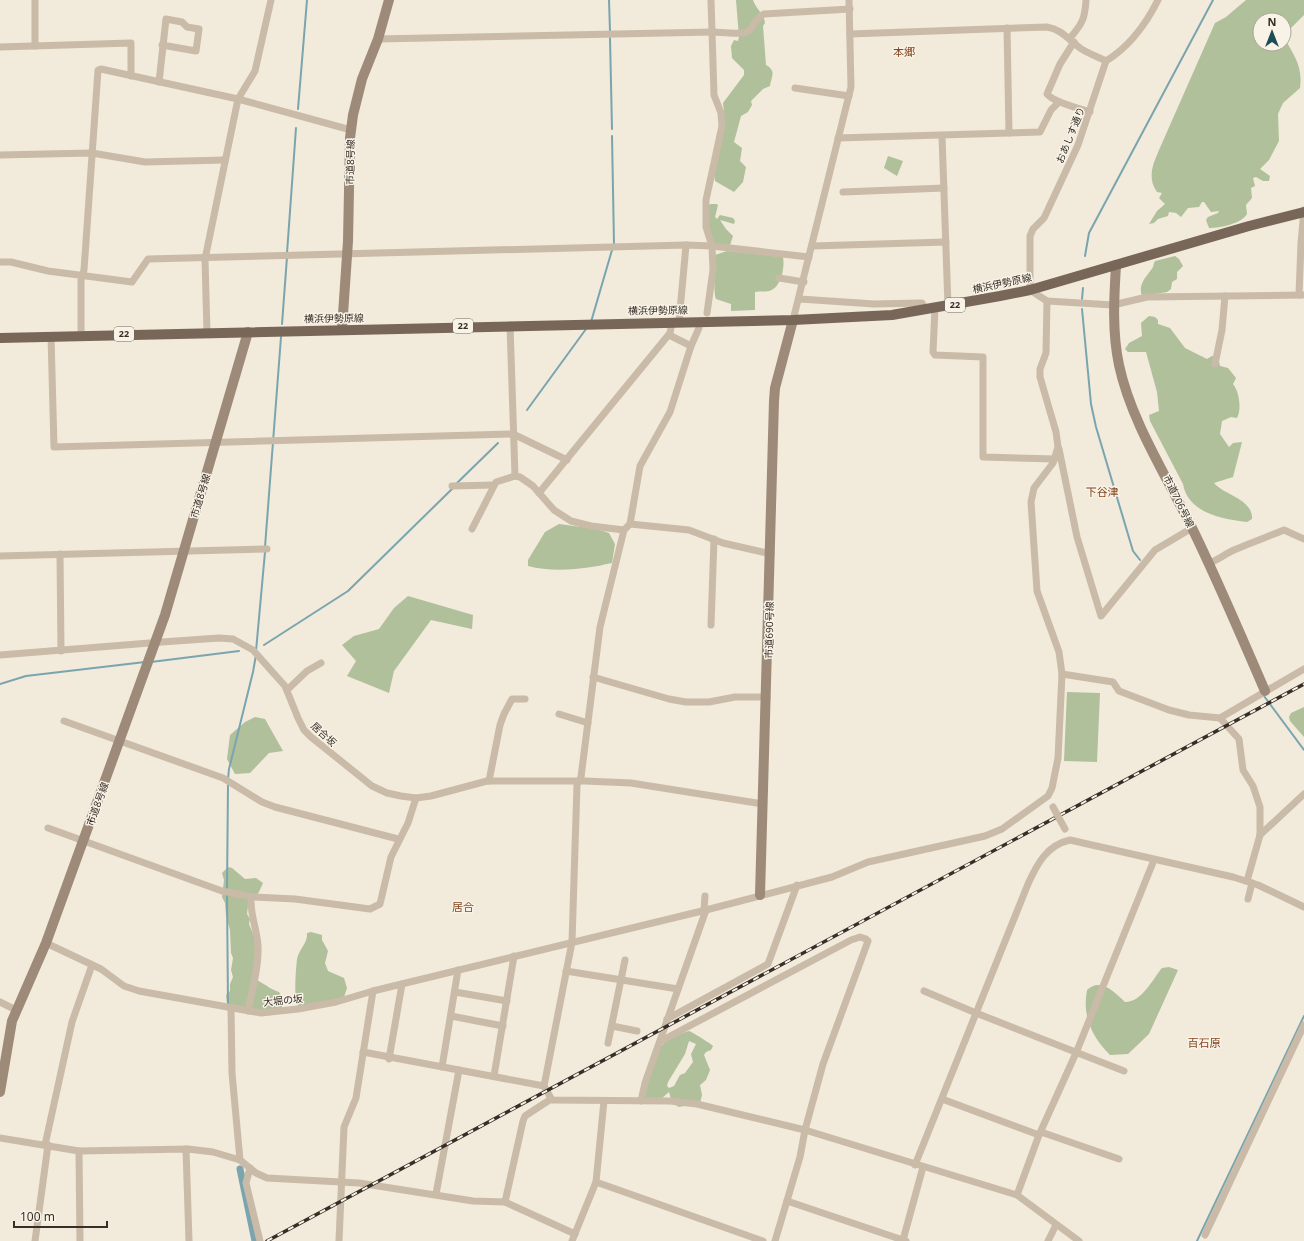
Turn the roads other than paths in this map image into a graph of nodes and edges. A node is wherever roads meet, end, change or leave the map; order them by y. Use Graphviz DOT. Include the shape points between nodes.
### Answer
graph roads {
  1 [pos="35,0"];
  2 [pos="271,0"];
  3 [pos="389,0"];
  4 [pos="711,0"];
  5 [pos="849,0"];
  6 [pos="1086,0"];
  7 [pos="1158,0"];
  8 [pos="850,9"];
  9 [pos="1007,28"];
  10 [pos="713,32"];
  11 [pos="850,34"];
  12 [pos="378,39"];
  13 [pos="1072,40"];
  14 [pos="162,45"];
  15 [pos="35,46"];
  16 [pos="0,47"];
  17 [pos="1106,61"];
  18 [pos="131,76"];
  19 [pos="159,82"];
  20 [pos="795,88"];
  21 [pos="849,96"];
  22 [pos="238,99"];
  23 [pos="1059,102"];
  24 [pos="1090,112"];
  25 [pos="351,130"];
  26 [pos="1009,133"];
  27 [pos="942,136"];
  28 [pos="838,138"];
  29 [pos="92,153"];
  30 [pos="0,155"];
  31 [pos="224,160"];
  32 [pos="944,188"];
  33 [pos="843,192"];
  34 [pos="1304,212"];
  35 [pos="946,242"];
  36 [pos="1302,243"];
  37 [pos="686,245"];
  38 [pos="712,246"];
  39 [pos="812,246"];
  40 [pos="348,253"];
  41 [pos="205,258"];
  42 [pos="809,258"];
  43 [pos="0,262"];
  44 [pos="1116,265"];
  45 [pos="82,276"];
  46 [pos="779,278"];
  47 [pos="804,282"];
  48 [pos="1030,290"];
  49 [pos="1301,295"];
  50 [pos="1225,296"];
  51 [pos="800,299"];
  52 [pos="1047,302"];
  53 [pos="1114,305"];
  54 [pos="948,306"];
  55 [pos="930,309"];
  56 [pos="706,313"];
  57 [pos="793,320"];
  58 [pos="675,322"];
  59 [pos="510,325"];
  60 [pos="699,328"];
  61 [pos="342,329"];
  62 [pos="248,332"];
  63 [pos="207,333"];
  64 [pos="81,335"];
  65 [pos="669,335"];
  66 [pos="51,336"];
  67 [pos="0,338"];
  68 [pos="691,346"];
  69 [pos="1215,364"];
  70 [pos="513,434"];
  71 [pos="217,441"];
  72 [pos="1058,447"];
  73 [pos="1055,459"];
  74 [pos="567,460"];
  75 [pos="515,476"];
  76 [pos="494,485"];
  77 [pos="456,486"];
  78 [pos="539,493"];
  79 [pos="630,524"];
  80 [pos="1192,528"];
  81 [pos="472,529"];
  82 [pos="624,530"];
  83 [pos="714,539"];
  84 [pos="1304,539"];
  85 [pos="266,549"];
  86 [pos="183,551"];
  87 [pos="60,554"];
  88 [pos="771,554"];
  89 [pos="0,556"];
  90 [pos="1209,563"];
  91 [pos="711,625"];
  92 [pos="155,642"];
  93 [pos="61,651"];
  94 [pos="0,655"];
  95 [pos="321,663"];
  96 [pos="1304,669"];
  97 [pos="1062,674"];
  98 [pos="593,677"];
  99 [pos="286,688"];
  100 [pos="1265,691"];
  101 [pos="767,697"];
  102 [pos="525,699"];
  103 [pos="559,714"];
  104 [pos="1220,718"];
  105 [pos="64,721"];
  106 [pos="588,723"];
  107 [pos="120,740"];
  108 [pos="489,781"];
  109 [pos="579,782"];
  110 [pos="1304,794"];
  111 [pos="1048,796"];
  112 [pos="416,798"];
  113 [pos="764,804"];
  114 [pos="48,828"];
  115 [pos="1260,835"];
  116 [pos="84,840"];
  117 [pos="398,840"];
  118 [pos="1070,840"];
  119 [pos="1154,860"];
  120 [pos="1249,882"];
  121 [pos="797,885"];
  122 [pos="760,895"];
  123 [pos="705,896"];
  124 [pos="252,897"];
  125 [pos="1248,899"];
  126 [pos="1304,907"];
  127 [pos="705,910"];
  128 [pos="572,942"];
  129 [pos="46,944"];
  130 [pos="514,956"];
  131 [pos="625,960"];
  132 [pos="92,965"];
  133 [pos="458,970"];
  134 [pos="566,971"];
  135 [pos="621,980"];
  136 [pos="402,984"];
  137 [pos="678,989"];
  138 [pos="373,991"];
  139 [pos="924,991"];
  140 [pos="455,992"];
  141 [pos="507,1001"];
  142 [pos="0,1002"];
  143 [pos="231,1008"];
  144 [pos="16,1010"];
  145 [pos="248,1011"];
  146 [pos="976,1013"];
  147 [pos="452,1016"];
  148 [pos="668,1019"];
  149 [pos="1304,1025"];
  150 [pos="503,1026"];
  151 [pos="612,1026"];
  152 [pos="637,1031"];
  153 [pos="661,1041"];
  154 [pos="608,1043"];
  155 [pos="363,1052"];
  156 [pos="1076,1054"];
  157 [pos="389,1058"];
  158 [pos="442,1067"];
  159 [pos="459,1070"];
  160 [pos="1124,1071"];
  161 [pos="494,1076"];
  162 [pos="544,1086"];
  163 [pos="0,1092"];
  164 [pos="551,1099"];
  165 [pos="942,1099"];
  166 [pos="604,1101"];
  167 [pos="641,1101"];
  168 [pos="805,1130"];
  169 [pos="1040,1133"];
  170 [pos="0,1138"];
  171 [pos="47,1145"];
  172 [pos="186,1149"];
  173 [pos="79,1151"];
  174 [pos="1119,1158"];
  175 [pos="240,1160"];
  176 [pos="915,1165"];
  177 [pos="923,1167"];
  178 [pos="250,1168"];
  179 [pos="340,1182"];
  180 [pos="596,1182"];
  181 [pos="436,1194"];
  182 [pos="1017,1195"];
  183 [pos="787,1201"];
  184 [pos="505,1202"];
  185 [pos="1056,1225"];
  186 [pos="575,1234"];
  187 [pos="1205,1235"];
  188 [pos="905,1240"];
  189 [pos="34,1241"];
  190 [pos="80,1241"];
  191 [pos="189,1241"];
  192 [pos="260,1241"];
  193 [pos="339,1241"];
  194 [pos="572,1241"];
  195 [pos="763,1241"];
  196 [pos="775,1241"];
  197 [pos="1048,1241"];
  198 [pos="1079,1241"];
  1 -- 15 [label="street"];
  2 -- 22 [label="street" via="255,71"];
  3 -- 12 [label="street, 市道8号線"];
  4 -- 10 [label="street"];
  5 -- 8 [label="street"];
  6 -- 13 [label="street" via="1085,17"];
  7 -- 17 [label="street" via="1143,26 1115,56"];
  8 -- 10 [label="street" via="764,14 758,17 749,31"];
  8 -- 11 [label="street"];
  9 -- 11 [label="street"];
  9 -- 13 [label="street" via="1053,28"];
  9 -- 26 [label="street"];
  10 -- 12 [label="street"];
  10 -- 38 [label="street" via="714,95 721,113 722,126 706,200 706,227"];
  11 -- 21 [label="street"];
  12 -- 25 [label="street, 市道8号線" via="362,79"];
  13 -- 17 [label="street" via="1080,48"];
  13 -- 23 [label="street" via="1047,94"];
  14 -- 14 [label="street" via="166,19 200,29 196,51"];
  14 -- 19 [label="street"];
  15 -- 16 [label="street"];
  15 -- 18 [label="street" via="130,43"];
  17 -- 24 [label="street, おあしす通り"];
  18 -- 19 [label="street"];
  18 -- 29 [label="street" via="98,70"];
  19 -- 22 [label="street"];
  20 -- 21 [label="street"];
  21 -- 28 [label="street"];
  22 -- 25 [label="street"];
  22 -- 31 [label="street"];
  23 -- 24 [label="street"];
  23 -- 26 [label="street" via="1050,110 1040,132"];
  24 -- 48 [label="street, おあしす通り" via="1078,145 1044,218 1030,236"];
  25 -- 40 [label="street, 市道8号線"];
  26 -- 27 [label="street"];
  27 -- 28 [label="street"];
  27 -- 32 [label="street"];
  28 -- 39 [label="street"];
  29 -- 30 [label="street"];
  29 -- 31 [label="street" via="146,162"];
  29 -- 45 [label="street"];
  31 -- 41 [label="street"];
  32 -- 33 [label="street"];
  32 -- 35 [label="street"];
  34 -- 36 [label="street"];
  34 -- 44 [label="main road, 横浜伊勢原線 / 22"];
  35 -- 39 [label="street"];
  35 -- 54 [label="street"];
  36 -- 49 [label="street"];
  37 -- 38 [label="street"];
  37 -- 40 [label="street"];
  37 -- 58 [label="street"];
  38 -- 42 [label="street"];
  38 -- 56 [label="street" via="713,270"];
  39 -- 42 [label="street"];
  40 -- 41 [label="street"];
  40 -- 61 [label="street, 市道8号線"];
  41 -- 45 [label="street" via="148,259 132,282"];
  41 -- 63 [label="street"];
  42 -- 47 [label="street"];
  43 -- 45 [label="street"];
  44 -- 48 [label="main road, 横浜伊勢原線 / 22"];
  44 -- 53 [label="street, 市道706号線"];
  45 -- 64 [label="street"];
  46 -- 47 [label="street"];
  47 -- 51 [label="street"];
  48 -- 52 [label="street"];
  48 -- 54 [label="main road, 横浜伊勢原線 / 22"];
  49 -- 50 [label="street"];
  50 -- 53 [label="street" via="1147,297"];
  50 -- 69 [label="street"];
  51 -- 55 [label="street" via="874,304 922,303"];
  51 -- 57 [label="street"];
  52 -- 53 [label="street"];
  52 -- 72 [label="street" via="1046,353 1040,377"];
  53 -- 80 [label="street, 市道706号線" via="1114,330 1119,364 1131,405"];
  54 -- 55 [label="main road, 横浜伊勢原線 / 22"];
  55 -- 57 [label="main road, 横浜伊勢原線 / 22" via="892,315"];
  55 -- 73 [label="street" via="935,355 983,357 983,457"];
  57 -- 58 [label="main road, 横浜伊勢原線 / 22"];
  57 -- 88 [label="street, 市道690号線" via="775,388"];
  58 -- 59 [label="main road, 横浜伊勢原線 / 22"];
  58 -- 65 [label="street"];
  59 -- 61 [label="main road, 横浜伊勢原線 / 22"];
  59 -- 70 [label="street"];
  60 -- 68 [label="street"];
  61 -- 62 [label="main road, 横浜伊勢原線 / 22"];
  62 -- 63 [label="main road, 横浜伊勢原線 / 22"];
  62 -- 71 [label="street, 市道8号線"];
  63 -- 64 [label="main road, 横浜伊勢原線 / 22"];
  64 -- 66 [label="main road, 横浜伊勢原線 / 22"];
  65 -- 68 [label="street"];
  65 -- 74 [label="street"];
  66 -- 67 [label="main road, 横浜伊勢原線 / 22"];
  66 -- 71 [label="street" via="54,446"];
  68 -- 79 [label="street" via="670,412 640,466"];
  70 -- 71 [label="street"];
  70 -- 74 [label="street"];
  70 -- 75 [label="street"];
  71 -- 86 [label="street, 市道8号線"];
  72 -- 73 [label="street"];
  72 -- 80 [label="street" via="1077,537 1102,616 1155,550"];
  73 -- 97 [label="street" via="1034,488 1031,502 1037,591 1059,652"];
  74 -- 78 [label="street"];
  75 -- 76 [label="street"];
  75 -- 78 [label="street" via="525,480"];
  76 -- 77 [label="street"];
  76 -- 81 [label="street"];
  78 -- 82 [label="street" via="554,510 571,521"];
  79 -- 82 [label="street"];
  79 -- 83 [label="street" via="689,530"];
  80 -- 90 [label="street, 市道706号線"];
  82 -- 98 [label="street" via="600,627"];
  83 -- 88 [label="street"];
  83 -- 91 [label="street"];
  84 -- 90 [label="street" via="1284,530 1247,544"];
  85 -- 86 [label="street"];
  86 -- 87 [label="street"];
  86 -- 92 [label="street, 市道8号線"];
  87 -- 89 [label="street"];
  87 -- 93 [label="street"];
  88 -- 101 [label="street, 市道690号線"];
  90 -- 100 [label="street, 市道706号線"];
  92 -- 93 [label="street, 居合坂"];
  92 -- 99 [label="street, 居合坂" via="225,638 239,641 259,655"];
  92 -- 107 [label="street, 市道8号線"];
  93 -- 94 [label="street, 居合坂"];
  95 -- 99 [label="street"];
  96 -- 100 [label="street"];
  97 -- 104 [label="street" via="1114,682 1119,691 1169,710"];
  97 -- 111 [label="street" via="1058,758"];
  98 -- 101 [label="street" via="686,702"];
  98 -- 106 [label="street"];
  99 -- 112 [label="street, 居合坂" via="304,730 349,768 382,791"];
  100 -- 104 [label="street"];
  101 -- 113 [label="street, 市道690号線"];
  102 -- 108 [label="street" via="515,698 509,701 500,725"];
  103 -- 106 [label="street"];
  104 -- 115 [label="street" via="1239,739 1243,770 1253,786 1260,807"];
  105 -- 107 [label="street"];
  106 -- 109 [label="street"];
  107 -- 116 [label="street, 市道8号線"];
  107 -- 117 [label="street" via="228,781 275,807"];
  108 -- 109 [label="street"];
  108 -- 112 [label="street" via="474,783 443,794"];
  109 -- 113 [label="street" via="631,783"];
  109 -- 128 [label="street" via="575,814"];
  110 -- 115 [label="street"];
  111 -- 118 [label="street, bridge"];
  111 -- 121 [label="street, 大堀の坂" via="1002,829 985,836 868,862 832,877"];
  112 -- 117 [label="street" via="408,824"];
  113 -- 122 [label="street, 市道690号線"];
  114 -- 116 [label="street"];
  115 -- 120 [label="street"];
  116 -- 124 [label="street" via="227,892"];
  116 -- 129 [label="street, 市道8号線"];
  117 -- 124 [label="street" via="391,857 380,904 374,908"];
  118 -- 119 [label="street"];
  118 -- 146 [label="street" via="1054,845 1036,867"];
  119 -- 120 [label="street"];
  119 -- 156 [label="street"];
  120 -- 125 [label="street"];
  120 -- 126 [label="street"];
  121 -- 122 [label="street, 大堀の坂"];
  121 -- 148 [label="street" via="768,964"];
  122 -- 127 [label="street, 大堀の坂"];
  123 -- 127 [label="street"];
  124 -- 145 [label="street" via="251,913 258,955"];
  127 -- 128 [label="street, 大堀の坂"];
  127 -- 137 [label="street"];
  128 -- 130 [label="street, 大堀の坂"];
  128 -- 134 [label="street"];
  129 -- 132 [label="street, 大堀の坂"];
  129 -- 144 [label="street, 市道8号線"];
  130 -- 133 [label="street, 大堀の坂"];
  130 -- 141 [label="street"];
  131 -- 135 [label="street"];
  132 -- 143 [label="street, 大堀の坂" via="129,988"];
  132 -- 171 [label="street" via="72,1022"];
  133 -- 136 [label="street, 大堀の坂"];
  133 -- 140 [label="street"];
  134 -- 135 [label="street"];
  134 -- 162 [label="street"];
  135 -- 137 [label="street"];
  135 -- 151 [label="street"];
  136 -- 138 [label="street, 大堀の坂"];
  136 -- 157 [label="street"];
  137 -- 148 [label="street"];
  138 -- 145 [label="street, 大堀の坂" via="336,1002 274,1012"];
  138 -- 155 [label="street"];
  139 -- 146 [label="street"];
  140 -- 141 [label="street"];
  140 -- 147 [label="street"];
  141 -- 150 [label="street"];
  142 -- 144 [label="street"];
  143 -- 145 [label="street, 大堀の坂"];
  143 -- 175 [label="street" via="232,1074"];
  144 -- 163 [label="street, 市道8号線"];
  146 -- 156 [label="street"];
  146 -- 165 [label="street"];
  147 -- 150 [label="street"];
  147 -- 158 [label="street"];
  148 -- 153 [label="street"];
  149 -- 187 [label="street"];
  150 -- 161 [label="street"];
  151 -- 152 [label="street"];
  151 -- 154 [label="street"];
  153 -- 167 [label="street"];
  153 -- 168 [label="street" via="851,940 866,938 867,947 823,1064"];
  155 -- 157 [label="street"];
  155 -- 179 [label="street" via="356,1098 344,1126"];
  156 -- 160 [label="street"];
  156 -- 169 [label="street"];
  157 -- 158 [label="street"];
  158 -- 159 [label="street"];
  159 -- 161 [label="street"];
  159 -- 181 [label="street"];
  161 -- 162 [label="street"];
  162 -- 164 [label="street"];
  164 -- 166 [label="street"];
  164 -- 184 [label="street" via="525,1116"];
  165 -- 169 [label="street"];
  165 -- 176 [label="street"];
  166 -- 167 [label="street"];
  166 -- 180 [label="street"];
  167 -- 168 [label="street" via="670,1101 712,1106"];
  168 -- 176 [label="street"];
  168 -- 183 [label="street"];
  169 -- 174 [label="street"];
  169 -- 182 [label="street"];
  170 -- 171 [label="street"];
  171 -- 173 [label="street"];
  171 -- 189 [label="street"];
  172 -- 173 [label="street"];
  172 -- 175 [label="street" via="213,1152"];
  172 -- 191 [label="street"];
  173 -- 190 [label="street"];
  175 -- 178 [label="street"];
  176 -- 177 [label="street"];
  177 -- 182 [label="street"];
  177 -- 188 [label="street"];
  178 -- 179 [label="street" via="256,1174 280,1180"];
  178 -- 192 [label="street" via="246,1184"];
  179 -- 181 [label="street"];
  179 -- 193 [label="street"];
  180 -- 186 [label="street"];
  180 -- 195 [label="street"];
  181 -- 184 [label="street" via="473,1201"];
  182 -- 185 [label="street" via="1039,1209"];
  183 -- 188 [label="street"];
  183 -- 196 [label="street"];
  184 -- 186 [label="street"];
  185 -- 197 [label="street"];
  185 -- 198 [label="street"];
  186 -- 194 [label="street"];
}
